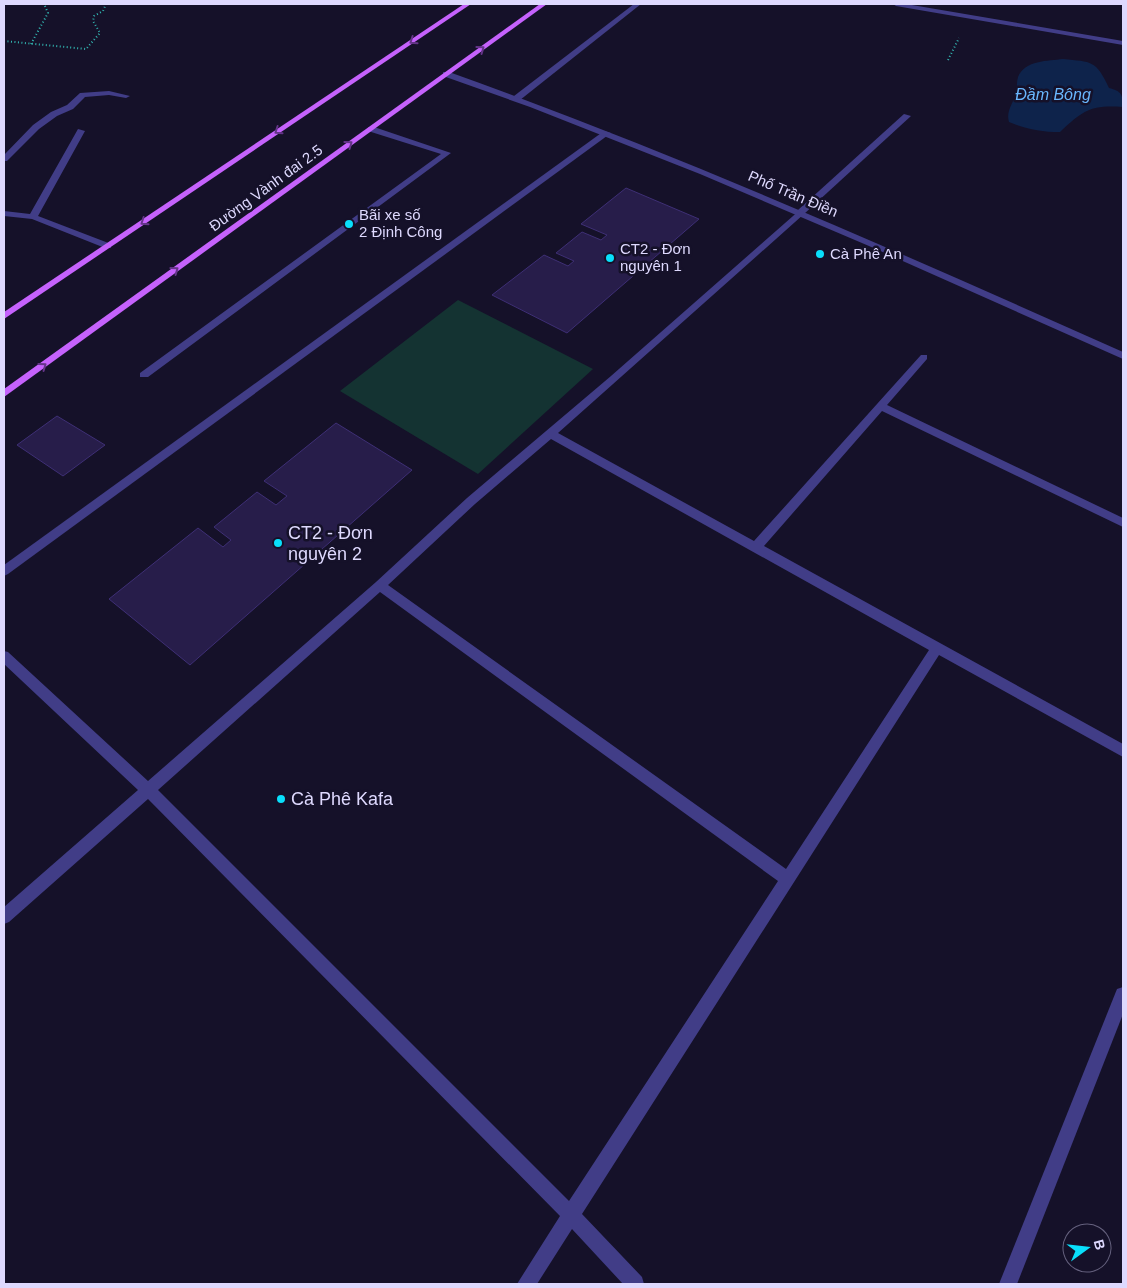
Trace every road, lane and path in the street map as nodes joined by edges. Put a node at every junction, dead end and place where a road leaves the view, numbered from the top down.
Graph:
1 (44, 4) edge
2 (106, 4) edge
3 (468, 4) edge
4 (544, 4) edge
5 (638, 4) edge
6 (896, 4) edge
7 (4, 41) edge
8 (31, 44) junction
9 (1123, 44) edge
10 (446, 74) junction
11 (126, 96) dead end
12 (517, 98) junction
13 (907, 116) dead end
14 (371, 129) junction
15 (80, 131) dead end
16 (607, 133) junction
17 (4, 159) edge
18 (801, 212) junction
19 (4, 214) edge
20 (32, 217) junction
21 (108, 246) junction
22 (4, 316) edge
23 (1123, 356) edge
24 (924, 357) dead end
25 (144, 375) dead end
26 (4, 394) edge
27 (880, 406) junction
28 (552, 434) junction
29 (1123, 523) edge
30 (755, 548) junction
31 (4, 571) edge
32 (380, 585) junction
33 (937, 648) junction
34 (4, 656) edge
35 (1123, 751) edge
36 (148, 790) junction
37 (788, 879) junction
38 (4, 917) edge
39 (1123, 995) edge
40 (571, 1216) junction
41 (526, 1284) edge
42 (635, 1284) edge
43 (1008, 1284) edge

1 - 8 path
2 - 8 path
3 -> 21 main road
10 -> 4 main road, Đường Vành đai 2.5
5 - 12 street
6 - 9 street
7 - 8 path
10 - 12 street, Phố Trần Điền
10 - 14 main road, Đường Vành đai 2.5
11 - 17 street
12 - 16 street, Phố Trần Điền
13 - 18 street
14 - 25 street
26 -> 14 main road, Đường Vành đai 2.5
15 - 20 street
16 - 18 street, Phố Trần Điền
16 - 31 street
18 - 23 street, Phố Trần Điền
18 - 28 street
19 - 20 street
20 - 21 street
21 - 22 main road
24 - 27 street
27 - 29 street
27 - 30 street
28 - 30 street
28 - 32 street
30 - 33 street
32 - 36 street
32 - 37 street
33 - 35 street
33 - 37 street
34 - 36 street
36 - 38 street
36 - 40 street
37 - 40 street
39 - 43 street
40 - 41 street
40 - 42 street

